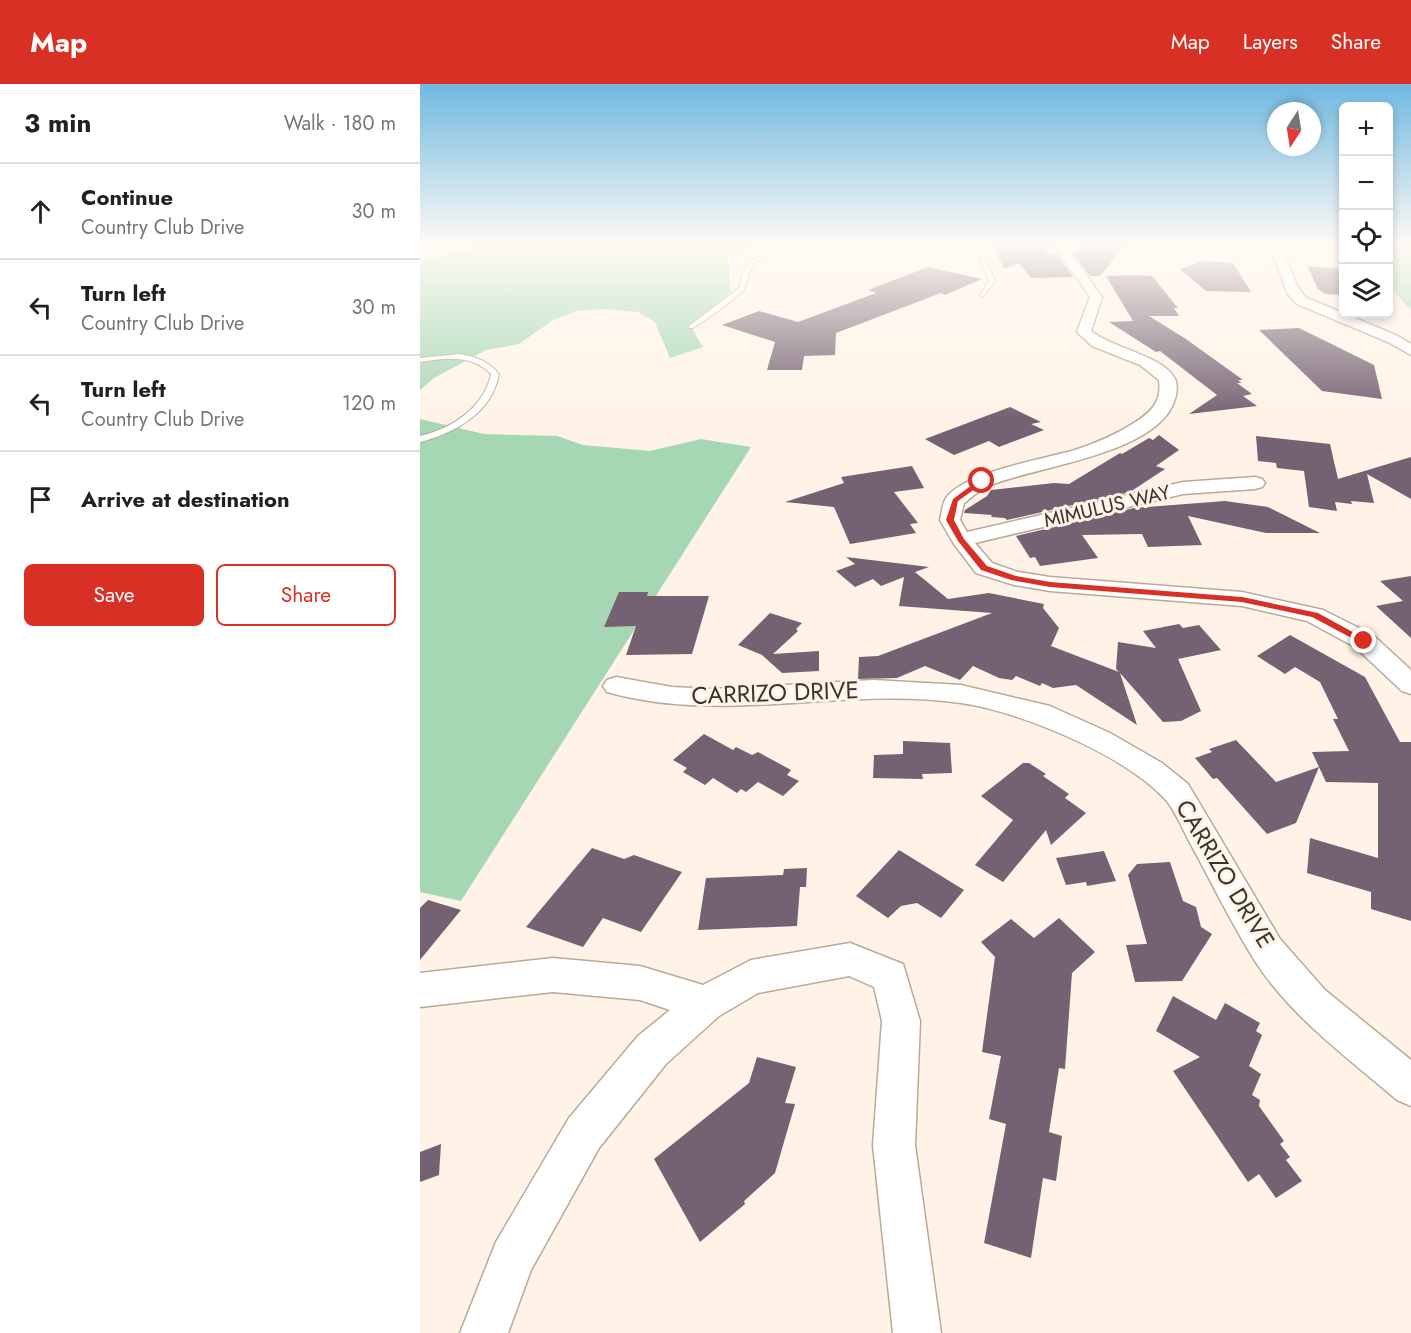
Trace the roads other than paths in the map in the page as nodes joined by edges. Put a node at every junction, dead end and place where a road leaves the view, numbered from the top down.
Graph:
1 (726, 302) edge
2 (1096, 302) edge
3 (1305, 302) edge
4 (691, 327) dead end
5 (1411, 351) edge
6 (420, 360) edge
7 (420, 439) edge
8 (1255, 483) dead end
9 (961, 540) junction
10 (1411, 685) edge
11 (616, 686) dead end
12 (420, 990) edge
13 (706, 1002) junction
14 (1411, 1086) edge
15 (484, 1333) edge
16 (917, 1333) edge

1 - 4 lane
2 - 9 street
3 - 5 street
6 - 7 lane
8 - 9 street, MIMULUS WAY
9 - 10 street
11 - 14 street, CARRIZO DRIVE
12 - 13 street
13 - 15 street
13 - 16 street

